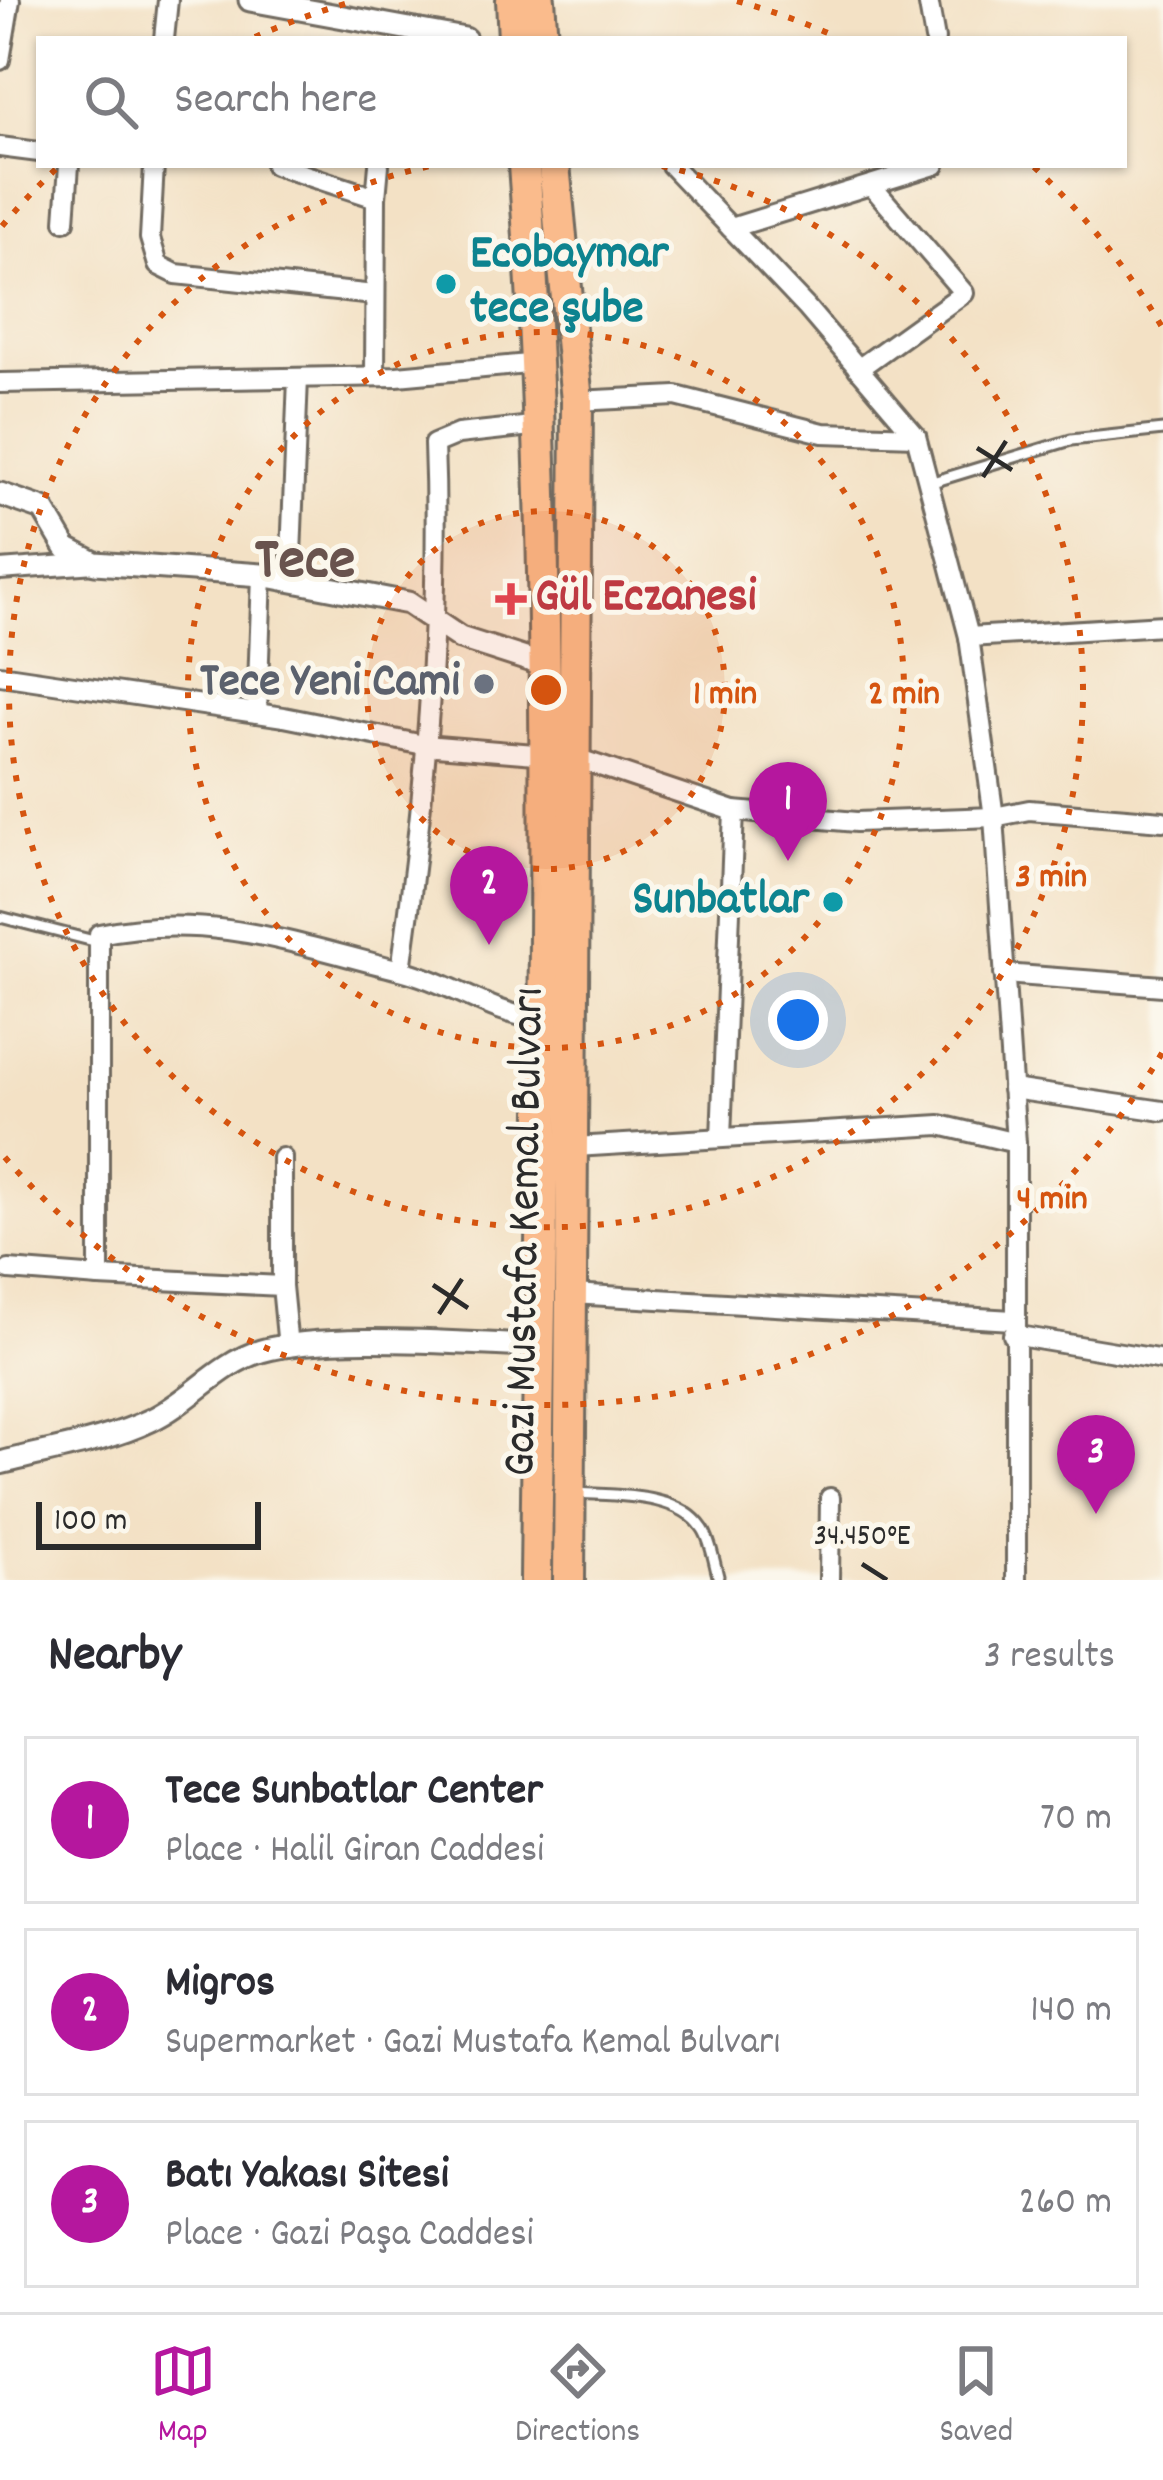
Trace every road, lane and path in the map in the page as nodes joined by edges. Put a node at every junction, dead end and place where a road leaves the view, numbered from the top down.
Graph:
1 (10, 0) edge
2 (168, 0) edge
3 (250, 0) edge
4 (512, 0) edge
5 (539, 0) edge
6 (928, 0) edge
7 (386, 33) edge
8 (164, 36) edge
9 (426, 36) edge
10 (514, 36) edge
11 (542, 36) edge
12 (934, 36) edge
13 (0, 60) edge
14 (0, 148) edge
15 (36, 152) edge
16 (69, 168) edge
17 (154, 168) edge
18 (283, 168) edge
19 (379, 168) edge
20 (524, 168) edge
21 (554, 168) edge
22 (674, 168) edge
23 (925, 168) edge
24 (871, 185) junction
25 (376, 198) junction
26 (65, 220) dead end
27 (730, 228) junction
28 (374, 295) junction
29 (539, 363) junction
30 (859, 369) junction
31 (375, 376) junction
32 (298, 378) junction
33 (0, 383) edge
34 (577, 401) junction
35 (541, 424) junction
36 (1163, 430) edge
37 (916, 436) junction
38 (926, 484) junction
39 (0, 494) edge
40 (95, 563) junction
41 (0, 570) edge
42 (262, 575) junction
43 (290, 580) junction
44 (433, 620) junction
45 (1163, 625) edge
46 (969, 638) junction
47 (547, 666) junction
48 (0, 675) edge
49 (256, 712) junction
50 (424, 745) junction
51 (559, 758) junction
52 (734, 811) junction
53 (994, 817) junction
54 (1163, 821) edge
55 (0, 917) edge
56 (98, 942) junction
57 (401, 970) junction
58 (1004, 974) junction
59 (1163, 986) edge
60 (542, 1020) junction
61 (1012, 1089) junction
62 (1163, 1112) edge
63 (721, 1138) junction
64 (1016, 1143) junction
65 (574, 1147) junction
66 (282, 1158) dead end
67 (9, 1270) dead end
68 (99, 1277) junction
69 (282, 1286) junction
70 (572, 1294) junction
71 (1013, 1328) junction
72 (538, 1346) junction
73 (288, 1347) junction
74 (1163, 1360) edge
75 (0, 1463) edge
76 (570, 1492) junction
77 (830, 1498) dead end
78 (718, 1576) dead end
79 (536, 1580) edge
80 (569, 1580) edge
81 (829, 1580) edge
82 (1016, 1580) edge

1 - 13 street
2 - 8 street
3 - 7 street
4 - 10 highway
5 - 11 highway
6 - 12 street
7 - 9 street
14 - 15 street
16 - 26 street
17 - 28 street
18 - 25 street
19 - 25 street
20 - 29 highway, Gazi Mustafa Kemal Bulvarı
21 - 34 highway, Gazi Mustafa Kemal Bulvarı
22 - 27 street
23 - 24 street
24 - 27 street
24 - 30 street
25 - 28 street
27 - 30 street
28 - 31 street
29 - 31 street
29 - 35 highway, Gazi Mustafa Kemal Bulvarı
30 - 37 street
31 - 32 street
32 - 33 street
32 - 43 street
34 - 37 street
34 - 51 highway, Gazi Mustafa Kemal Bulvarı
35 - 44 street
35 - 47 highway, Gazi Mustafa Kemal Bulvarı
36 - 38 lane
37 - 38 street
38 - 46 street
39 - 40 street
40 - 41 street
40 - 42 street
42 - 43 street
42 - 49 street
43 - 44 street
44 - 47 street
44 - 50 street
45 - 46 street
46 - 53 street
47 - 51 highway, Gazi Mustafa Kemal Bulvarı
48 - 49 street
49 - 50 street
50 - 51 street
50 - 57 street
51 - 52 street
51 - 60 highway, Gazi Mustafa Kemal Bulvarı
51 - 65 highway, Gazi Mustafa Kemal Bulvarı
52 - 53 street
52 - 63 street
53 - 54 street
53 - 58 street
55 - 56 lane
56 - 57 street
56 - 68 street
57 - 60 street
58 - 59 street
58 - 61 street
60 - 72 highway, Gazi Mustafa Kemal Bulvarı
61 - 62 street
61 - 64 street
63 - 64 street
63 - 65 street
64 - 71 street
65 - 70 highway, Gazi Mustafa Kemal Bulvarı
66 - 69 street
67 - 68 street
68 - 69 street
69 - 73 street
70 - 71 street
70 - 76 highway, Gazi Mustafa Kemal Bulvarı
71 - 74 street
71 - 82 street
72 - 73 street
72 - 79 highway, Gazi Mustafa Kemal Bulvarı
73 - 75 street
76 - 78 lane
76 - 80 highway, Gazi Mustafa Kemal Bulvarı
77 - 81 street

